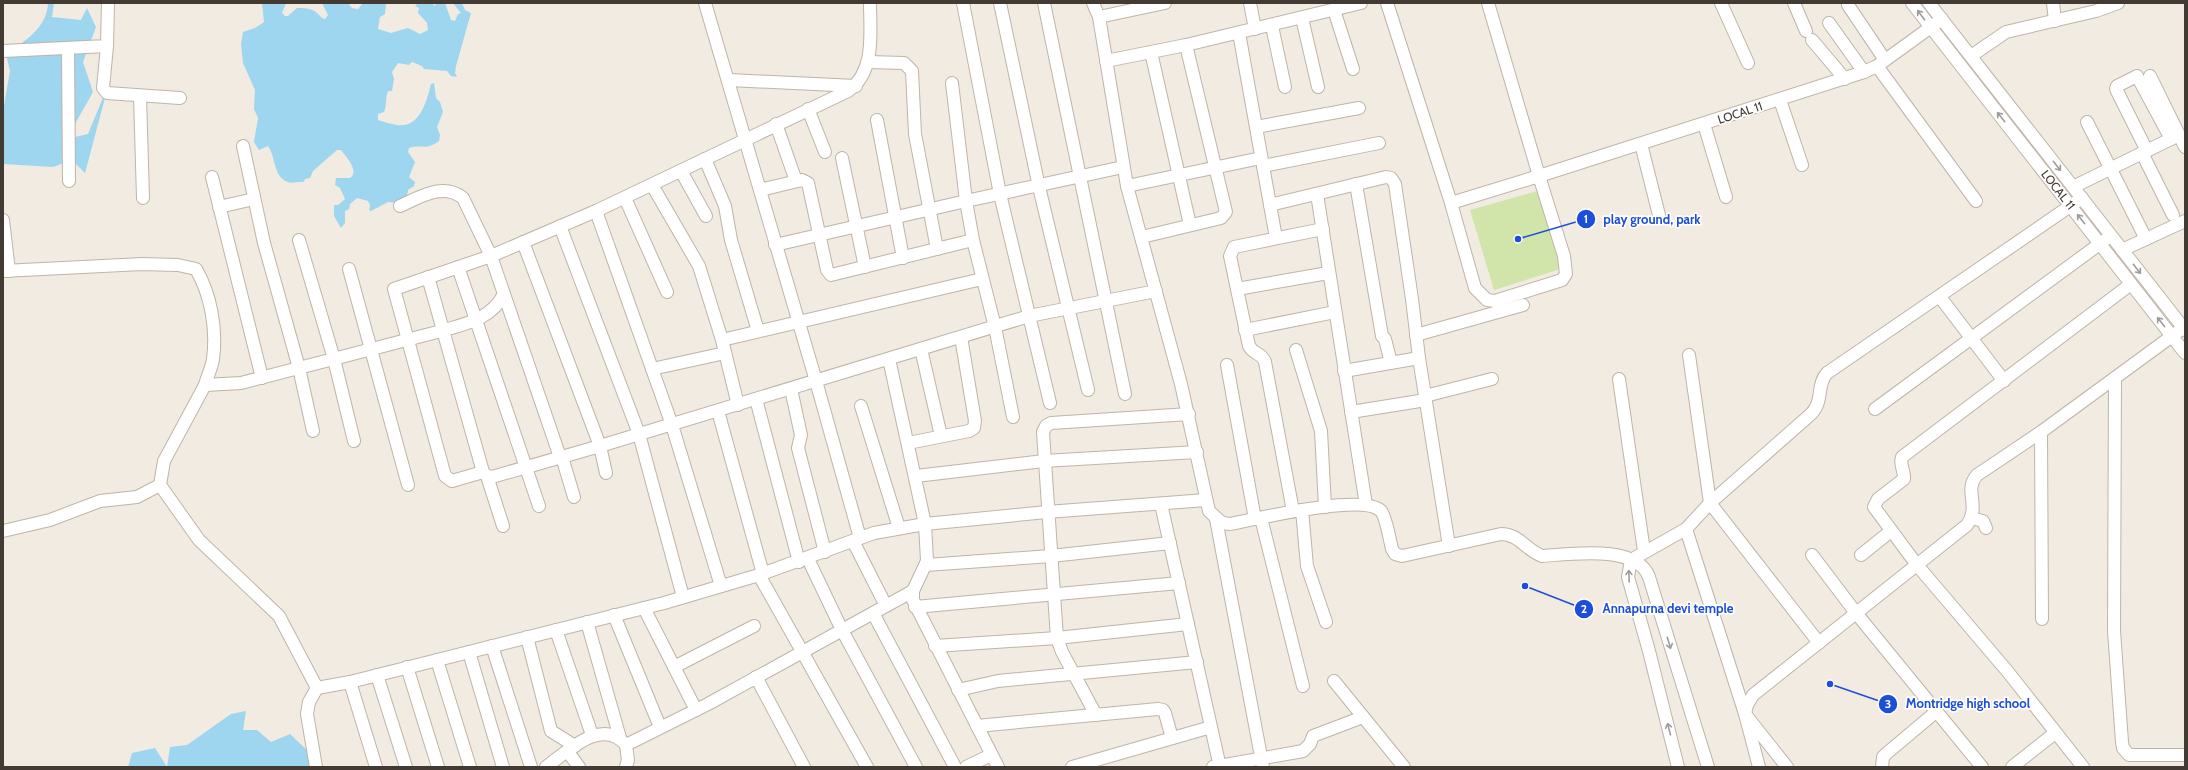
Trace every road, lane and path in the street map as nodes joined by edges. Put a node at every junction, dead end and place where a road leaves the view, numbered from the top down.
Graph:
1 (108, 3) edge
2 (705, 3) edge
3 (870, 3) edge
4 (963, 3) edge
5 (1000, 3) edge
6 (1044, 3) edge
7 (1093, 3) edge
8 (1165, 3) edge
9 (1250, 3) edge
10 (1360, 3) edge
11 (1387, 3) edge
12 (1488, 3) edge
13 (1721, 3) edge
14 (1794, 3) edge
15 (1912, 3) edge
16 (1929, 3) edge
17 (2053, 3) edge
18 (2118, 3) edge
19 (1136, 6) edge
20 (1848, 6) dead end
21 (1334, 10) junction
22 (1099, 17) junction
23 (1302, 18) junction
24 (1942, 19) junction
25 (2055, 21) junction
26 (1829, 23) dead end
27 (1272, 26) junction
28 (1931, 28) junction
29 (1256, 29) junction
30 (1239, 33) junction
31 (1186, 45) junction
32 (107, 46) junction
33 (68, 48) junction
34 (3, 51) edge
35 (1151, 52) junction
36 (1971, 56) junction
37 (1106, 60) junction
38 (868, 62) junction
39 (1748, 63) dead end
40 (1881, 63) junction
41 (1353, 68) dead end
42 (1864, 72) junction
43 (2150, 76) dead end
44 (1845, 79) junction
45 (729, 80) junction
46 (952, 83) dead end
47 (856, 86) junction
48 (1285, 87) dead end
49 (1318, 87) dead end
50 (140, 96) junction
51 (180, 98) dead end
52 (1780, 100) junction
53 (1359, 108) dead end
54 (808, 109) junction
55 (877, 120) dead end
56 (2087, 122) dead end
57 (776, 124) junction
58 (1704, 124) junction
59 (1256, 127) junction
60 (2175, 137) junction
61 (746, 138) junction
62 (1379, 143) dead end
63 (1641, 144) junction
64 (2039, 144) junction
65 (243, 146) dead end
66 (2185, 147) edge
67 (825, 152) dead end
68 (2028, 152) junction
69 (2144, 152) junction
70 (842, 158) dead end
71 (705, 159) junction
72 (1262, 162) junction
73 (1802, 165) dead end
74 (1123, 167) junction
75 (2114, 167) junction
76 (1215, 168) junction
77 (681, 171) junction
78 (1179, 176) junction
79 (1539, 176) junction
80 (212, 177) dead end
81 (1080, 177) junction
82 (69, 181) dead end
83 (796, 182) junction
84 (1356, 184) junction
85 (652, 185) junction
86 (1039, 186) junction
87 (1127, 186) junction
88 (2073, 186) junction
89 (760, 190) junction
90 (1000, 194) junction
91 (1317, 194) junction
92 (1726, 197) dead end
93 (144, 198) dead end
94 (625, 198) junction
95 (2082, 198) junction
96 (254, 199) junction
97 (966, 201) junction
98 (1976, 202) dead end
99 (1451, 203) junction
100 (400, 206) dead end
101 (1270, 206) junction
102 (2071, 206) junction
103 (218, 207) junction
104 (928, 210) junction
105 (596, 211) junction
106 (1659, 215) dead end
107 (706, 216) dead end
108 (2173, 216) dead end
109 (895, 218) junction
110 (3, 220) edge
111 (2185, 221) edge
112 (1190, 225) junction
113 (560, 226) junction
114 (856, 226) junction
115 (1323, 229) junction
116 (2147, 234) junction
117 (818, 235) junction
118 (2111, 235) junction
119 (1142, 237) junction
120 (1276, 238) junction
121 (299, 240) dead end
122 (973, 240) junction
123 (523, 242) junction
124 (2100, 244) junction
125 (775, 245) junction
126 (937, 249) junction
127 (2122, 250) junction
128 (491, 256) junction
129 (903, 258) junction
130 (458, 267) junction
131 (865, 267) junction
132 (349, 269) dead end
133 (6, 271) edge
134 (1328, 273) junction
135 (428, 277) junction
136 (982, 279) junction
137 (2131, 284) junction
138 (1237, 290) junction
139 (1156, 291) junction
140 (667, 292) dead end
141 (504, 294) junction
142 (1940, 296) junction
143 (1105, 302) junction
144 (1523, 305) dead end
145 (1070, 307) junction
146 (1335, 312) junction
147 (1029, 316) junction
148 (476, 320) junction
149 (798, 322) junction
150 (995, 327) junction
151 (2184, 329) edge
152 (444, 330) junction
153 (1245, 330) junction
154 (758, 332) junction
155 (1416, 335) junction
156 (2172, 336) junction
157 (960, 337) junction
158 (1972, 338) junction
159 (409, 340) junction
160 (722, 340) junction
161 (372, 349) junction
162 (920, 349) junction
163 (1296, 350) dead end
164 (725, 353) junction
165 (2185, 353) edge
166 (1689, 355) dead end
167 (1419, 358) junction
168 (334, 359) junction
169 (889, 359) junction
170 (1391, 363) junction
171 (1227, 365) dead end
172 (299, 368) junction
173 (652, 369) junction
174 (1344, 371) junction
175 (262, 378) junction
176 (2115, 378) junction
177 (1492, 379) dead end
178 (1619, 379) dead end
179 (816, 381) junction
180 (2004, 381) junction
181 (205, 385) junction
182 (791, 389) junction
183 (1088, 390) dead end
184 (1125, 394) dead end
185 (1425, 398) junction
186 (756, 399) junction
187 (1050, 403) dead end
188 (738, 405) junction
189 (861, 406) dead end
190 (1875, 409) dead end
191 (718, 411) junction
192 (1351, 412) junction
193 (1189, 414) junction
194 (1013, 417) dead end
195 (672, 425) junction
196 (313, 431) dead end
197 (2041, 432) junction
198 (640, 434) junction
199 (941, 436) junction
200 (354, 441) dead end
201 (908, 443) junction
202 (600, 446) junction
203 (1197, 452) junction
204 (561, 457) junction
205 (1044, 461) junction
206 (526, 467) junction
207 (606, 473) dead end
208 (485, 474) junction
209 (916, 476) junction
210 (160, 485) junction
211 (408, 485) dead end
212 (574, 497) dead end
213 (1206, 500) junction
214 (1710, 503) junction
215 (1161, 504) junction
216 (1366, 505) junction
217 (539, 506) dead end
218 (1325, 507) junction
219 (1298, 510) junction
220 (1047, 512) junction
221 (1971, 518) junction
222 (1216, 519) junction
223 (1258, 519) junction
224 (925, 524) junction
225 (503, 526) dead end
226 (899, 528) junction
227 (1986, 528) dead end
228 (1686, 529) junction
229 (3, 531) edge
230 (1892, 532) junction
231 (857, 539) junction
232 (1170, 543) junction
233 (1449, 546) junction
234 (1644, 551) junction
235 (825, 552) junction
236 (1812, 555) dead end
237 (1051, 556) junction
238 (1861, 556) dead end
239 (803, 560) junction
240 (1631, 560) junction
241 (1917, 564) junction
242 (926, 565) junction
243 (761, 575) junction
244 (1179, 583) junction
245 (721, 586) junction
246 (913, 590) junction
247 (1053, 594) junction
248 (683, 597) junction
249 (886, 606) junction
250 (915, 607) junction
251 (644, 608) junction
252 (873, 613) junction
253 (1856, 613) junction
254 (614, 615) junction
255 (2042, 619) dead end
256 (587, 622) junction
257 (1326, 622) dead end
258 (1188, 624) junction
259 (754, 626) dead end
260 (556, 630) junction
261 (842, 630) junction
262 (527, 637) junction
263 (1057, 638) junction
264 (1819, 643) junction
265 (492, 646) junction
266 (935, 646) junction
267 (469, 652) junction
268 (802, 652) junction
269 (437, 660) junction
270 (1197, 662) junction
271 (407, 667) junction
272 (674, 667) junction
273 (1074, 674) junction
274 (377, 675) junction
275 (756, 677) junction
276 (1334, 681) dead end
277 (350, 682) junction
278 (1303, 686) dead end
279 (317, 688) junction
280 (958, 690) junction
281 (696, 710) junction
282 (1937, 712) junction
283 (1745, 714) junction
284 (1096, 715) junction
285 (1362, 717) junction
286 (977, 726) junction
287 (660, 727) junction
288 (1211, 727) junction
289 (2055, 733) junction
290 (592, 735) junction
291 (1172, 738) junction
292 (623, 741) junction
293 (571, 749) junction
294 (991, 755) junction
295 (2185, 755) edge
296 (1262, 763) edge
297 (1218, 766) edge
298 (316, 767) edge
299 (376, 767) edge
300 (406, 767) edge
301 (438, 767) edge
302 (470, 767) edge
303 (503, 767) edge
304 (531, 767) edge
305 (546, 767) edge
306 (579, 767) edge
307 (626, 767) edge
308 (804, 767) edge
309 (868, 767) edge
310 (916, 767) edge
311 (955, 767) edge
312 (966, 767) edge
313 (998, 767) edge
314 (1072, 767) edge
315 (1404, 767) edge
316 (1678, 767) edge
317 (1708, 767) edge
318 (1759, 767) edge
319 (1787, 767) edge
320 (1882, 767) edge
321 (1982, 767) edge
322 (2012, 767) edge
323 (2083, 767) edge

1 - 32 street
2 - 45 street
3 - 38 street
4 - 90 street
5 - 86 street
6 - 81 street
7 - 22 street
8 - 19 street
9 - 29 street
10 - 21 street
11 - 99 street
12 - 79 street
13 - 39 street
14 - 44 street
28 -> 15 street, LOCAL 11
16 - 24 street, LOCAL 11
17 - 25 street
18 - 25 street
19 - 22 street
20 - 40 street
21 - 23 street
21 - 41 street
22 - 37 street
23 - 27 street
23 - 49 street
24 - 28 street, LOCAL 11
24 - 36 street, LOCAL 11
25 - 36 street
26 - 42 street
27 - 29 street
27 - 48 street
28 - 40 street, LOCAL 11
68 -> 28 street, LOCAL 11
29 - 30 street
30 - 31 street
30 - 59 street
31 - 35 street
31 - 76 street
32 - 33 street
32 - 50 street
33 - 34 street
33 - 82 street
35 - 37 street
35 - 78 street
36 - 64 street, LOCAL 11
37 - 74 street
38 - 47 street
38 - 104 street
40 - 42 street, LOCAL 11
40 - 98 street
42 - 44 street, LOCAL 11
43 - 60 street
44 - 52 street, LOCAL 11
45 - 47 street
45 - 61 street
46 - 97 street
47 - 54 street
50 - 51 street
50 - 93 street
52 - 58 street, LOCAL 11
52 - 73 street
53 - 59 street
54 - 57 street
54 - 67 street
55 - 109 street
56 - 75 street
57 - 61 street
57 - 83 street
58 - 63 street, LOCAL 11
58 - 92 street
59 - 72 street
60 - 66 street
60 - 69 street
60 - 69 street
61 - 71 street
61 - 89 street
62 - 72 street
63 - 79 street, LOCAL 11
63 - 106 street
64 - 68 street
64 -> 88 street, LOCAL 11
65 - 96 street
68 - 102 street, LOCAL 11
69 - 75 street
69 - 108 street
70 - 114 street
71 - 77 street
71 - 154 street
72 - 76 street
72 - 101 street
74 - 81 street
74 - 87 street
75 - 88 street
75 - 116 street
76 - 78 street
76 - 112 street
77 - 85 street
77 - 107 street
78 - 87 street
78 - 112 street
79 - 99 street, LOCAL 11
79 - 99 street
80 - 103 street
81 - 86 street
81 - 143 street
83 - 89 street
83 - 117 street
84 - 91 street
84 - 155 street
84 - 170 street
85 - 94 street
85 - 160 street
86 - 90 street
86 - 145 street
87 - 119 street
88 - 95 street, LOCAL 11
89 - 125 street
90 - 97 street
90 - 147 street
91 - 101 street
91 - 115 street
94 - 105 street
94 - 140 street
95 - 102 street
95 - 118 street, LOCAL 11
96 - 103 street
96 - 172 street
97 - 104 street
97 - 122 street
100 - 128 street
101 - 120 street
124 -> 102 street, LOCAL 11
102 - 142 street
103 - 175 street
104 - 109 street
104 - 126 street
105 - 113 street
105 - 173 street
109 - 114 street
109 - 129 street
110 - 133 street
111 - 116 street
112 - 119 street
113 - 123 street
113 - 198 street
114 - 117 street
114 - 131 street
115 - 120 street
115 - 134 street
116 - 127 street
117 - 125 street
117 - 131 street
118 - 124 street
118 - 127 street, LOCAL 11
119 - 139 street
120 - 138 street
121 - 168 street
122 - 126 street
122 - 136 street
123 - 128 street
123 - 202 street
124 - 137 street, LOCAL 11
124 - 158 street
125 - 149 street
126 - 129 street
127 -> 151 street, LOCAL 11
128 - 130 street
128 - 141 street
129 - 131 street
130 - 135 street
130 - 148 street
132 - 161 street
133 - 181 street
134 - 138 street
134 - 146 street
135 - 152 street
135 - 159 street
136 - 149 street
136 - 150 street
156 -> 137 street, LOCAL 11
137 - 180 street
138 - 153 street
139 - 143 street
139 - 193 street
141 - 148 street
141 - 204 street
142 - 158 street
142 - 214 street
143 - 145 street
143 - 184 street
144 - 155 street
145 - 147 street
145 - 183 street
146 - 153 street
146 - 174 street
147 - 150 street
147 - 187 street
148 - 152 street
148 - 206 street
149 - 154 street
149 - 179 street
150 - 157 street
150 - 194 street
151 - 156 street
152 - 159 street
152 - 208 street
153 - 219 street
154 - 160 street
155 - 167 street
156 - 165 street, LOCAL 11
156 - 176 street
157 - 162 street
157 - 199 street
158 - 180 street
158 - 190 street
159 - 161 street
159 - 208 street
160 - 164 street
161 - 168 street
161 - 211 street
162 - 169 street
162 - 199 street
163 - 218 street
164 - 173 street
164 - 188 street
166 - 214 street
167 - 170 street
167 - 185 street
168 - 172 street
168 - 200 street
169 - 179 street
169 - 201 street
170 - 174 street
171 - 223 street
172 - 175 street
172 - 196 street
173 - 195 street
174 - 192 street
175 - 181 street
176 - 197 street
176 - 295 street
177 - 185 street
178 - 234 street
179 - 182 street
179 - 231 street
180 - 230 street
181 - 210 street
182 - 186 street
182 - 235 street
185 - 192 street
185 - 233 street
186 - 188 street
186 - 239 street
188 - 191 street
189 - 226 street
191 - 195 street
191 - 243 street
192 - 216 street
193 - 203 street
193 - 205 street
195 - 198 street
195 - 245 street
197 - 221 street
197 - 255 street
198 - 202 street
198 - 248 street
199 - 201 street
201 - 209 street
202 - 204 street
202 - 207 street
203 - 205 street
203 - 213 street
204 - 206 street
204 - 212 street
205 - 209 street
205 - 220 street
206 - 208 street
206 - 217 street
208 - 225 street
209 - 224 street
210 - 229 street
210 - 279 street
213 - 215 street
213 - 222 street
214 - 228 street
214 - 264 street
215 - 220 street
215 - 232 street
216 - 218 street
216 - 233 street
218 - 219 street
219 - 223 street
219 - 257 street
220 - 224 street
220 - 237 street
221 - 227 street
221 - 241 street
222 - 223 street
222 - 296 street
223 - 278 street
224 - 226 street
224 - 242 street
226 - 231 street
228 - 234 street
228 - 283 street
230 - 238 street
230 - 241 street
231 - 235 street
231 - 249 street
232 - 237 street
232 - 244 street
233 - 240 street
234 - 240 street
235 - 239 street
236 - 253 street
237 - 242 street
237 - 247 street
239 - 243 street
239 - 261 street
316 -> 240 street
240 -> 317 street
241 - 253 street
241 - 289 street
242 - 246 street
243 - 245 street
243 - 268 street
244 - 247 street
244 - 258 street
245 - 248 street
246 - 249 street
246 - 250 street
247 - 250 street
247 - 263 street
248 - 251 street
249 - 252 street
250 - 266 street
251 - 254 street
251 - 272 street
252 - 261 street
252 - 311 street
253 - 264 street
253 - 282 street
254 - 256 street
254 - 287 street
256 - 260 street
256 - 292 street
258 - 263 street
258 - 270 street
259 - 272 street
260 - 262 street
260 - 290 street
261 - 268 street
261 - 310 street
262 - 265 street
262 - 293 street
263 - 266 street
263 - 273 street
264 - 283 street
265 - 267 street
265 - 304 street
266 - 280 street
267 - 269 street
267 - 303 street
268 - 275 street
268 - 309 street
269 - 271 street
269 - 302 street
270 - 273 street
270 - 288 street
271 - 274 street
271 - 301 street
272 - 281 street
273 - 280 street
273 - 284 street
274 - 277 street
274 - 300 street
275 - 281 street
275 - 308 street
276 - 285 street
277 - 279 street
277 - 299 street
279 - 298 street
280 - 286 street
281 - 287 street
282 - 320 street
282 - 321 street
283 - 318 street
283 - 319 street
284 - 286 street
284 - 291 street
285 - 296 street
285 - 315 street
286 - 294 street
287 - 292 street
288 - 291 street
288 - 297 street
289 - 322 street
289 - 323 street
290 - 292 street
290 - 293 street
291 - 314 street
292 - 307 street
293 - 305 street
293 - 306 street
294 - 312 street
294 - 313 street
296 - 297 street

